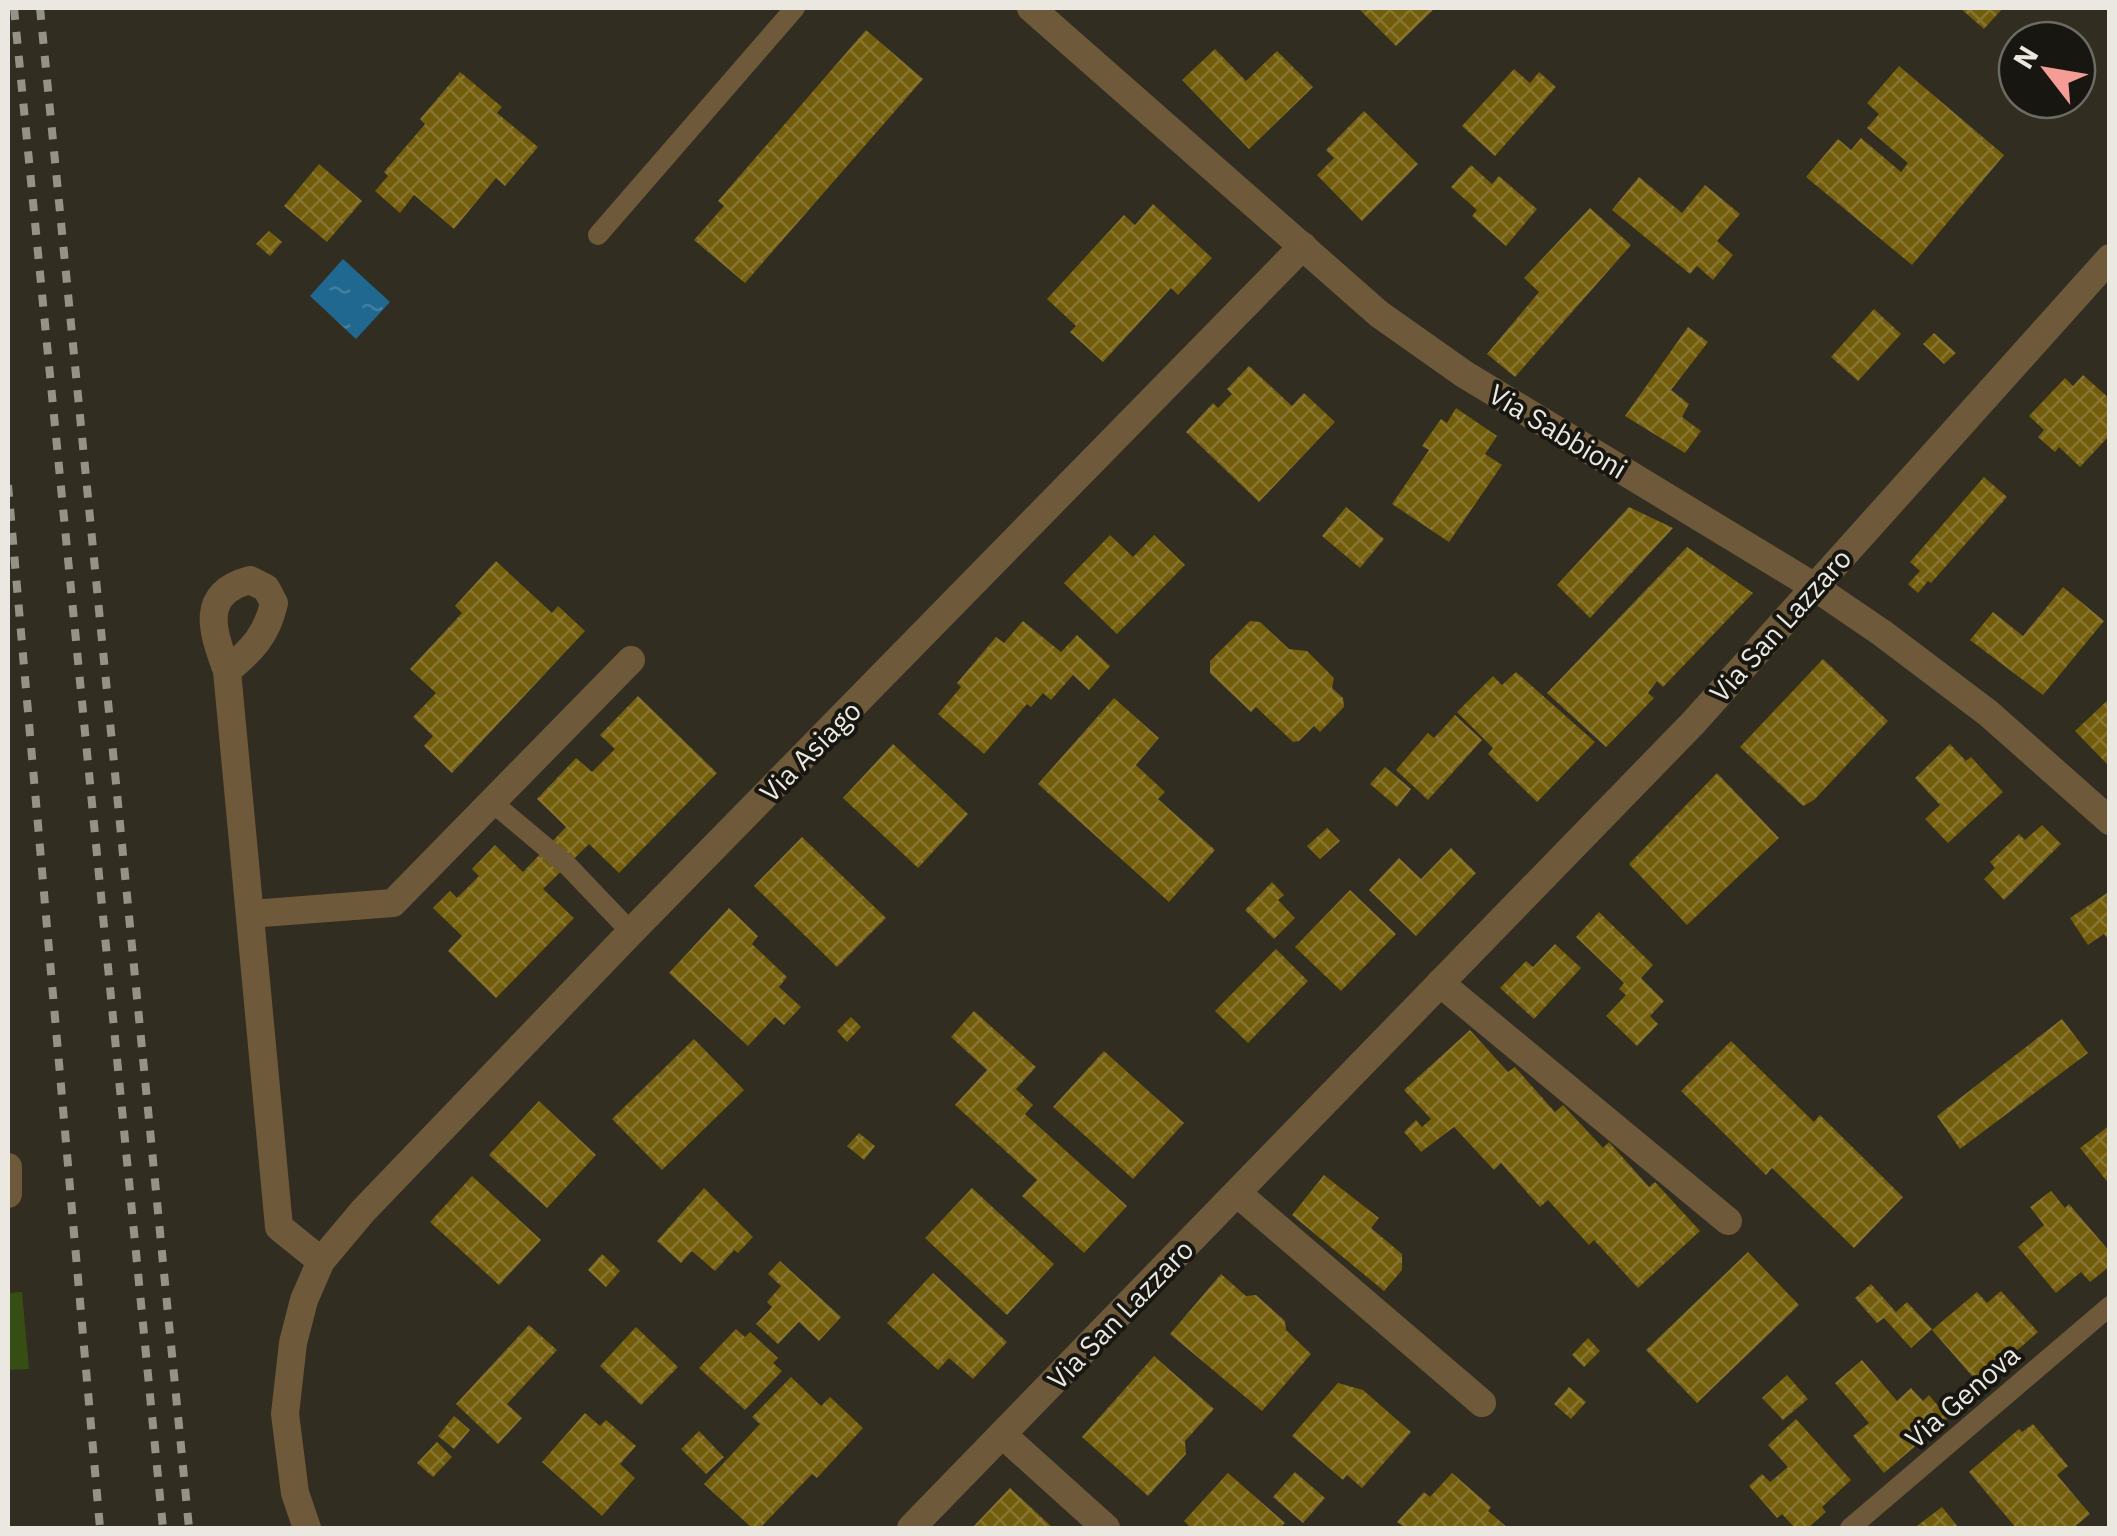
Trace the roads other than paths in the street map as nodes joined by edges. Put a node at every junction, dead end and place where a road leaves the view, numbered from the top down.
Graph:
1 (795, 8) edge
2 (1031, 8) edge
3 (598, 235) dead end
4 (1303, 246) junction
5 (2110, 258) edge
6 (1813, 586) junction
7 (631, 660) dead end
8 (227, 671) dead end
9 (492, 802) junction
10 (2110, 821) edge
11 (251, 914) junction
12 (632, 932) junction
13 (1440, 983) junction
14 (8, 1167) edge
15 (1236, 1193) junction
16 (8, 1194) edge
17 (1728, 1220) dead end
18 (322, 1261) junction
19 (2110, 1306) edge
20 (1482, 1403) dead end
21 (1003, 1435) junction
22 (307, 1528) edge
23 (911, 1528) edge
24 (1106, 1528) edge
25 (1850, 1528) edge

1 - 3 lane
2 - 4 street, Via Sabbioni
4 - 6 street, Via Sabbioni
4 - 12 street, Via Asiago
5 - 6 street, Via San Lazzaro
6 - 10 street, Via Sabbioni
6 - 13 street, Via San Lazzaro
7 - 9 street
8 - 11 street
9 - 11 street
9 - 12 lane
11 - 18 street
12 - 18 street, Via Asiago
13 - 15 street, Via San Lazzaro
13 - 17 street
14 - 16 street
15 - 20 street
15 - 21 street, Via San Lazzaro
18 - 22 street, Via Asiago
19 - 25 lane, Via Genova
21 - 23 street, Via San Lazzaro
21 - 24 street

